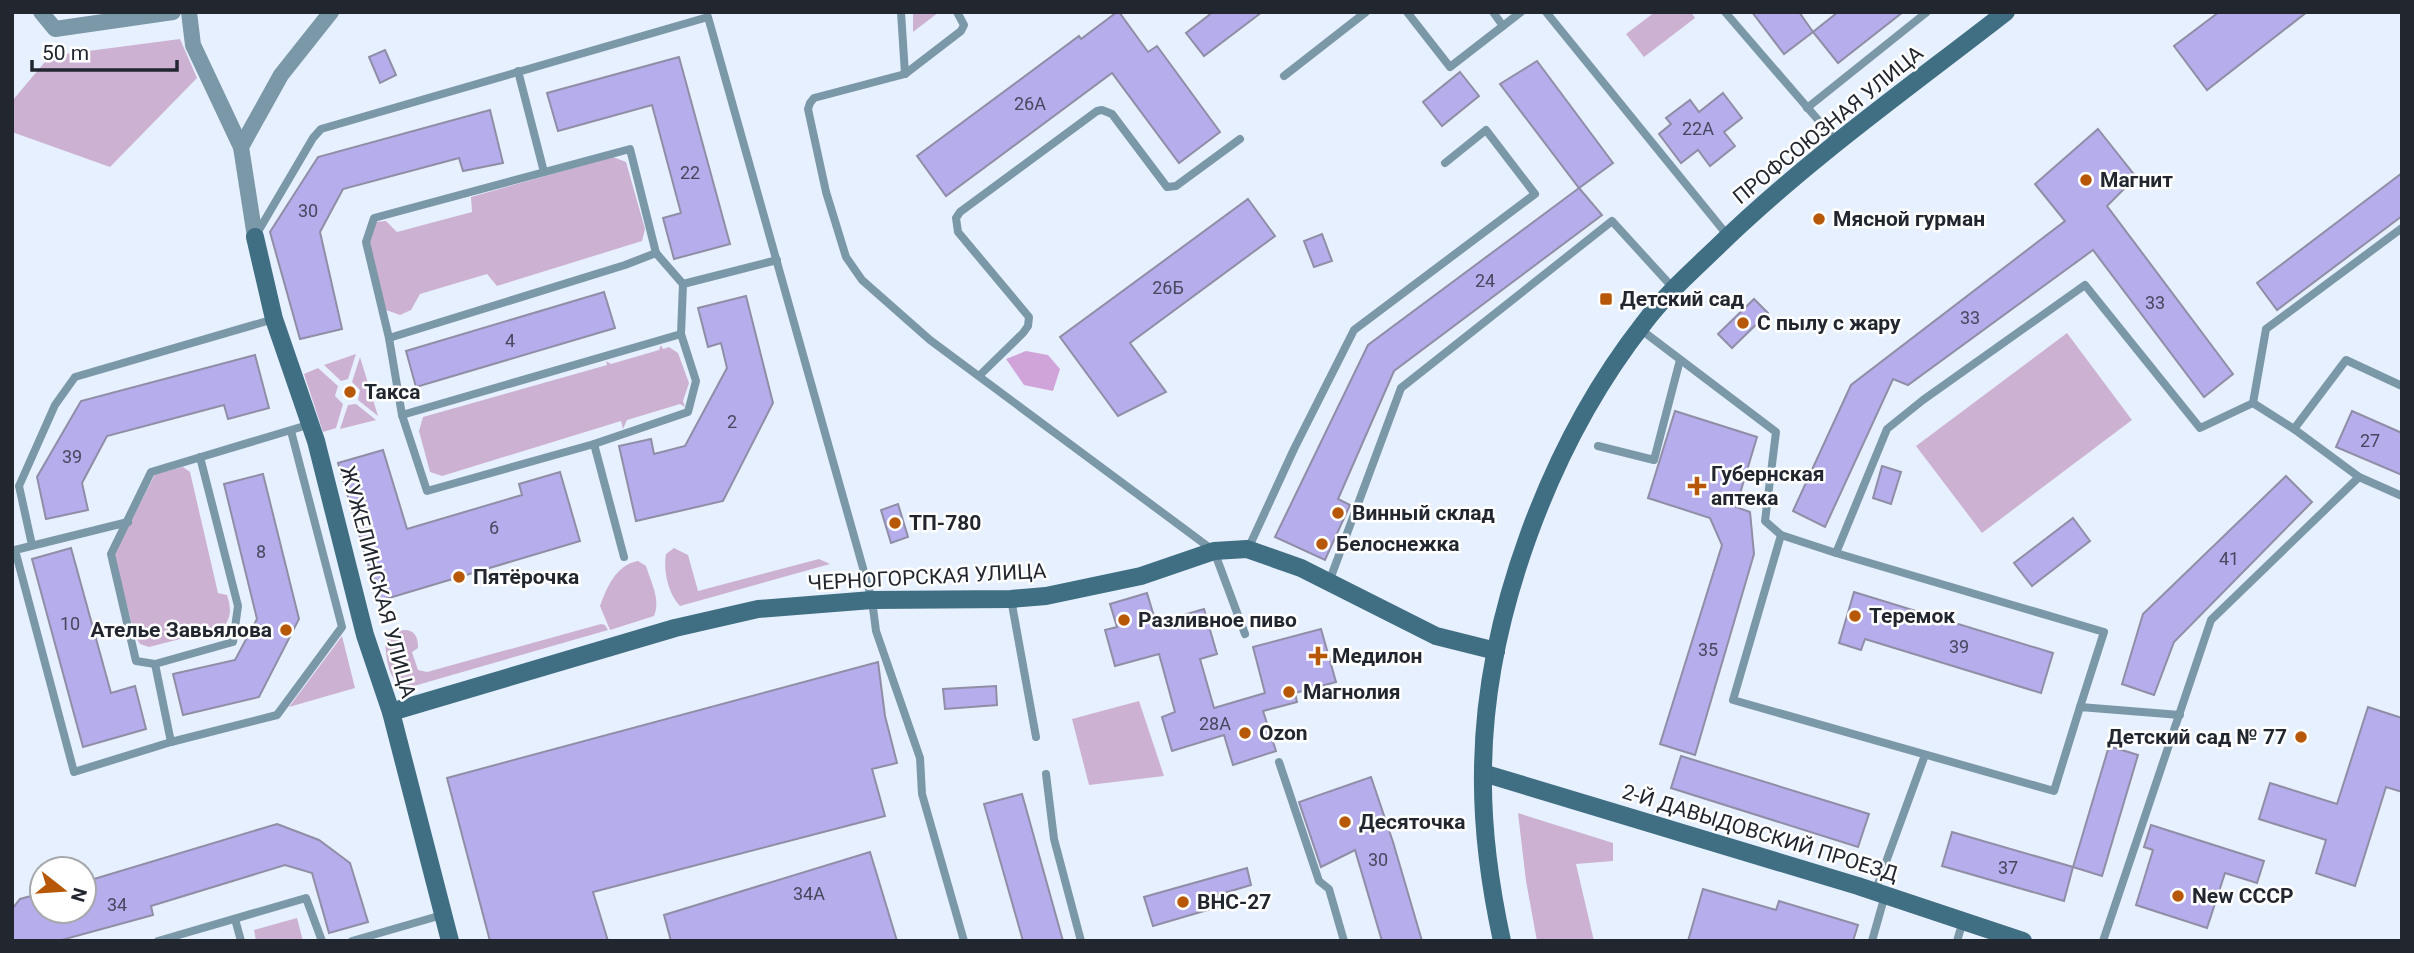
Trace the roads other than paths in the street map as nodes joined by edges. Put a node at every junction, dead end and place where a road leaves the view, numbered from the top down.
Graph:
1 (41, 12) edge
2 (173, 12) edge
3 (189, 12) edge
4 (331, 12) edge
5 (901, 12) edge
6 (957, 12) edge
7 (1366, 12) edge
8 (1407, 12) edge
9 (1493, 12) edge
10 (1521, 12) edge
11 (1546, 12) edge
12 (1725, 12) edge
13 (1927, 12) edge
14 (2006, 12) edge
15 (707, 15) edge
16 (1503, 26) junction
17 (518, 71) junction
18 (905, 74) junction
19 (1284, 76) dead end
20 (1807, 108) junction
21 (1240, 139) dead end
22 (1838, 143) junction
23 (241, 147) junction
24 (1445, 163) dead end
25 (544, 172) junction
26 (2402, 228) edge
27 (1728, 236) junction
28 (255, 237) junction
29 (656, 253) junction
30 (777, 260) junction
31 (683, 284) junction
32 (1675, 290) junction
33 (274, 319) junction
34 (1640, 329) junction
35 (681, 334) junction
36 (389, 338) junction
37 (1680, 360) junction
38 (979, 376) junction
39 (2402, 386) edge
40 (2253, 403) junction
41 (402, 415) junction
42 (311, 424) junction
43 (2294, 429) junction
44 (291, 431) junction
45 (594, 444) junction
46 (1598, 446) dead end
47 (200, 457) junction
48 (2359, 477) junction
49 (2402, 496) edge
50 (128, 522) junction
51 (1781, 535) junction
52 (32, 545) junction
53 (1247, 549) junction
54 (1214, 551) junction
55 (1836, 553) junction
56 (624, 557) dead end
57 (1329, 582) junction
58 (1011, 599) junction
59 (872, 600) junction
60 (1245, 634) dead end
61 (1496, 651) junction
62 (155, 664) junction
63 (2080, 707) junction
64 (390, 712) junction
65 (2180, 715) junction
66 (1036, 737) dead end
67 (171, 742) junction
68 (1925, 755) junction
69 (1279, 762) dead end
70 (1483, 773) junction
71 (1046, 774) dead end
72 (1880, 894) junction
73 (442, 915) junction
74 (235, 919) junction
75 (1963, 921) junction
76 (158, 941) edge
77 (241, 941) edge
78 (322, 941) edge
79 (352, 941) edge
80 (450, 941) edge
81 (964, 941) edge
82 (1081, 941) edge
83 (1344, 941) edge
84 (1502, 941) edge
85 (1872, 941) edge
86 (1957, 941) edge
87 (2023, 941) edge
88 (2104, 941) edge

1 - 2 street
3 - 23 street
4 - 23 street
5 - 18 lane
6 - 18 lane
7 - 19 lane
8 - 16 lane
9 - 16 lane
10 - 16 lane
11 - 27 lane
12 - 20 lane
13 - 20 lane
14 - 22 street, ПРОФСОЮЗНАЯ УЛИЦА
15 - 17 lane
15 - 30 lane
17 - 25 lane
17 - 28 lane
18 - 38 lane
20 - 22 lane
21 - 38 lane
22 - 27 street, ПРОФСОЮЗНАЯ УЛИЦА
23 - 28 street
24 - 53 lane
25 - 29 lane
25 - 36 lane
26 - 40 lane
27 - 32 street, ПРОФСОЮЗНАЯ УЛИЦА
28 - 33 street, ЖУЖЕЛИНСКАЯ УЛИЦА
29 - 31 lane
29 - 36 lane
30 - 31 lane
30 - 59 lane
31 - 35 lane
32 - 34 street, ПРОФСОЮЗНАЯ УЛИЦА
32 - 57 lane
33 - 42 street, ЖУЖЕЛИНСКАЯ УЛИЦА
33 - 52 lane
34 - 37 lane
34 - 61 street, ПРОФСОЮЗНАЯ УЛИЦА
35 - 41 lane
35 - 45 lane
36 - 41 lane
37 - 46 lane
37 - 51 lane
38 - 54 lane
39 - 43 lane
40 - 43 lane
40 - 55 lane
41 - 45 lane
42 - 44 lane
42 - 64 street, ЖУЖЕЛИНСКАЯ УЛИЦА
43 - 48 lane
44 - 47 lane
44 - 67 lane
45 - 56 lane
47 - 50 lane
47 - 62 lane
48 - 49 lane
48 - 65 lane
50 - 52 lane
50 - 62 lane
51 - 55 lane
51 - 68 lane
52 - 67 lane
53 - 54 street, ЧЕРНОГОРСКАЯ УЛИЦА
53 - 57 street, ЧЕРНОГОРСКАЯ УЛИЦА
54 - 58 street, ЧЕРНОГОРСКАЯ УЛИЦА
54 - 60 lane
55 - 63 lane
57 - 61 street, ЧЕРНОГОРСКАЯ УЛИЦА
58 - 59 street, ЧЕРНОГОРСКАЯ УЛИЦА
58 - 66 lane
59 - 64 street, ЧЕРНОГОРСКАЯ УЛИЦА
59 - 81 lane
61 - 70 street, ПРОФСОЮЗНАЯ УЛИЦА
62 - 67 lane
63 - 65 lane
63 - 68 lane
64 - 73 street, ЖУЖЕЛИНСКАЯ УЛИЦА
65 - 88 lane
68 - 72 lane
69 - 83 lane
70 - 72 street, 2-Й ДАВЫДОВСКИЙ ПРОЕЗД
70 - 84 street, ПРОФСОЮЗНАЯ УЛИЦА
71 - 82 lane
72 - 75 street, 2-Й ДАВЫДОВСКИЙ ПРОЕЗД
72 - 85 lane
73 - 79 lane
73 - 80 street, ЖУЖЕЛИНСКАЯ УЛИЦА
74 - 76 lane
74 - 77 lane
74 - 78 lane
75 - 86 lane
75 - 87 street, 2-Й ДАВЫДОВСКИЙ ПРОЕЗД

